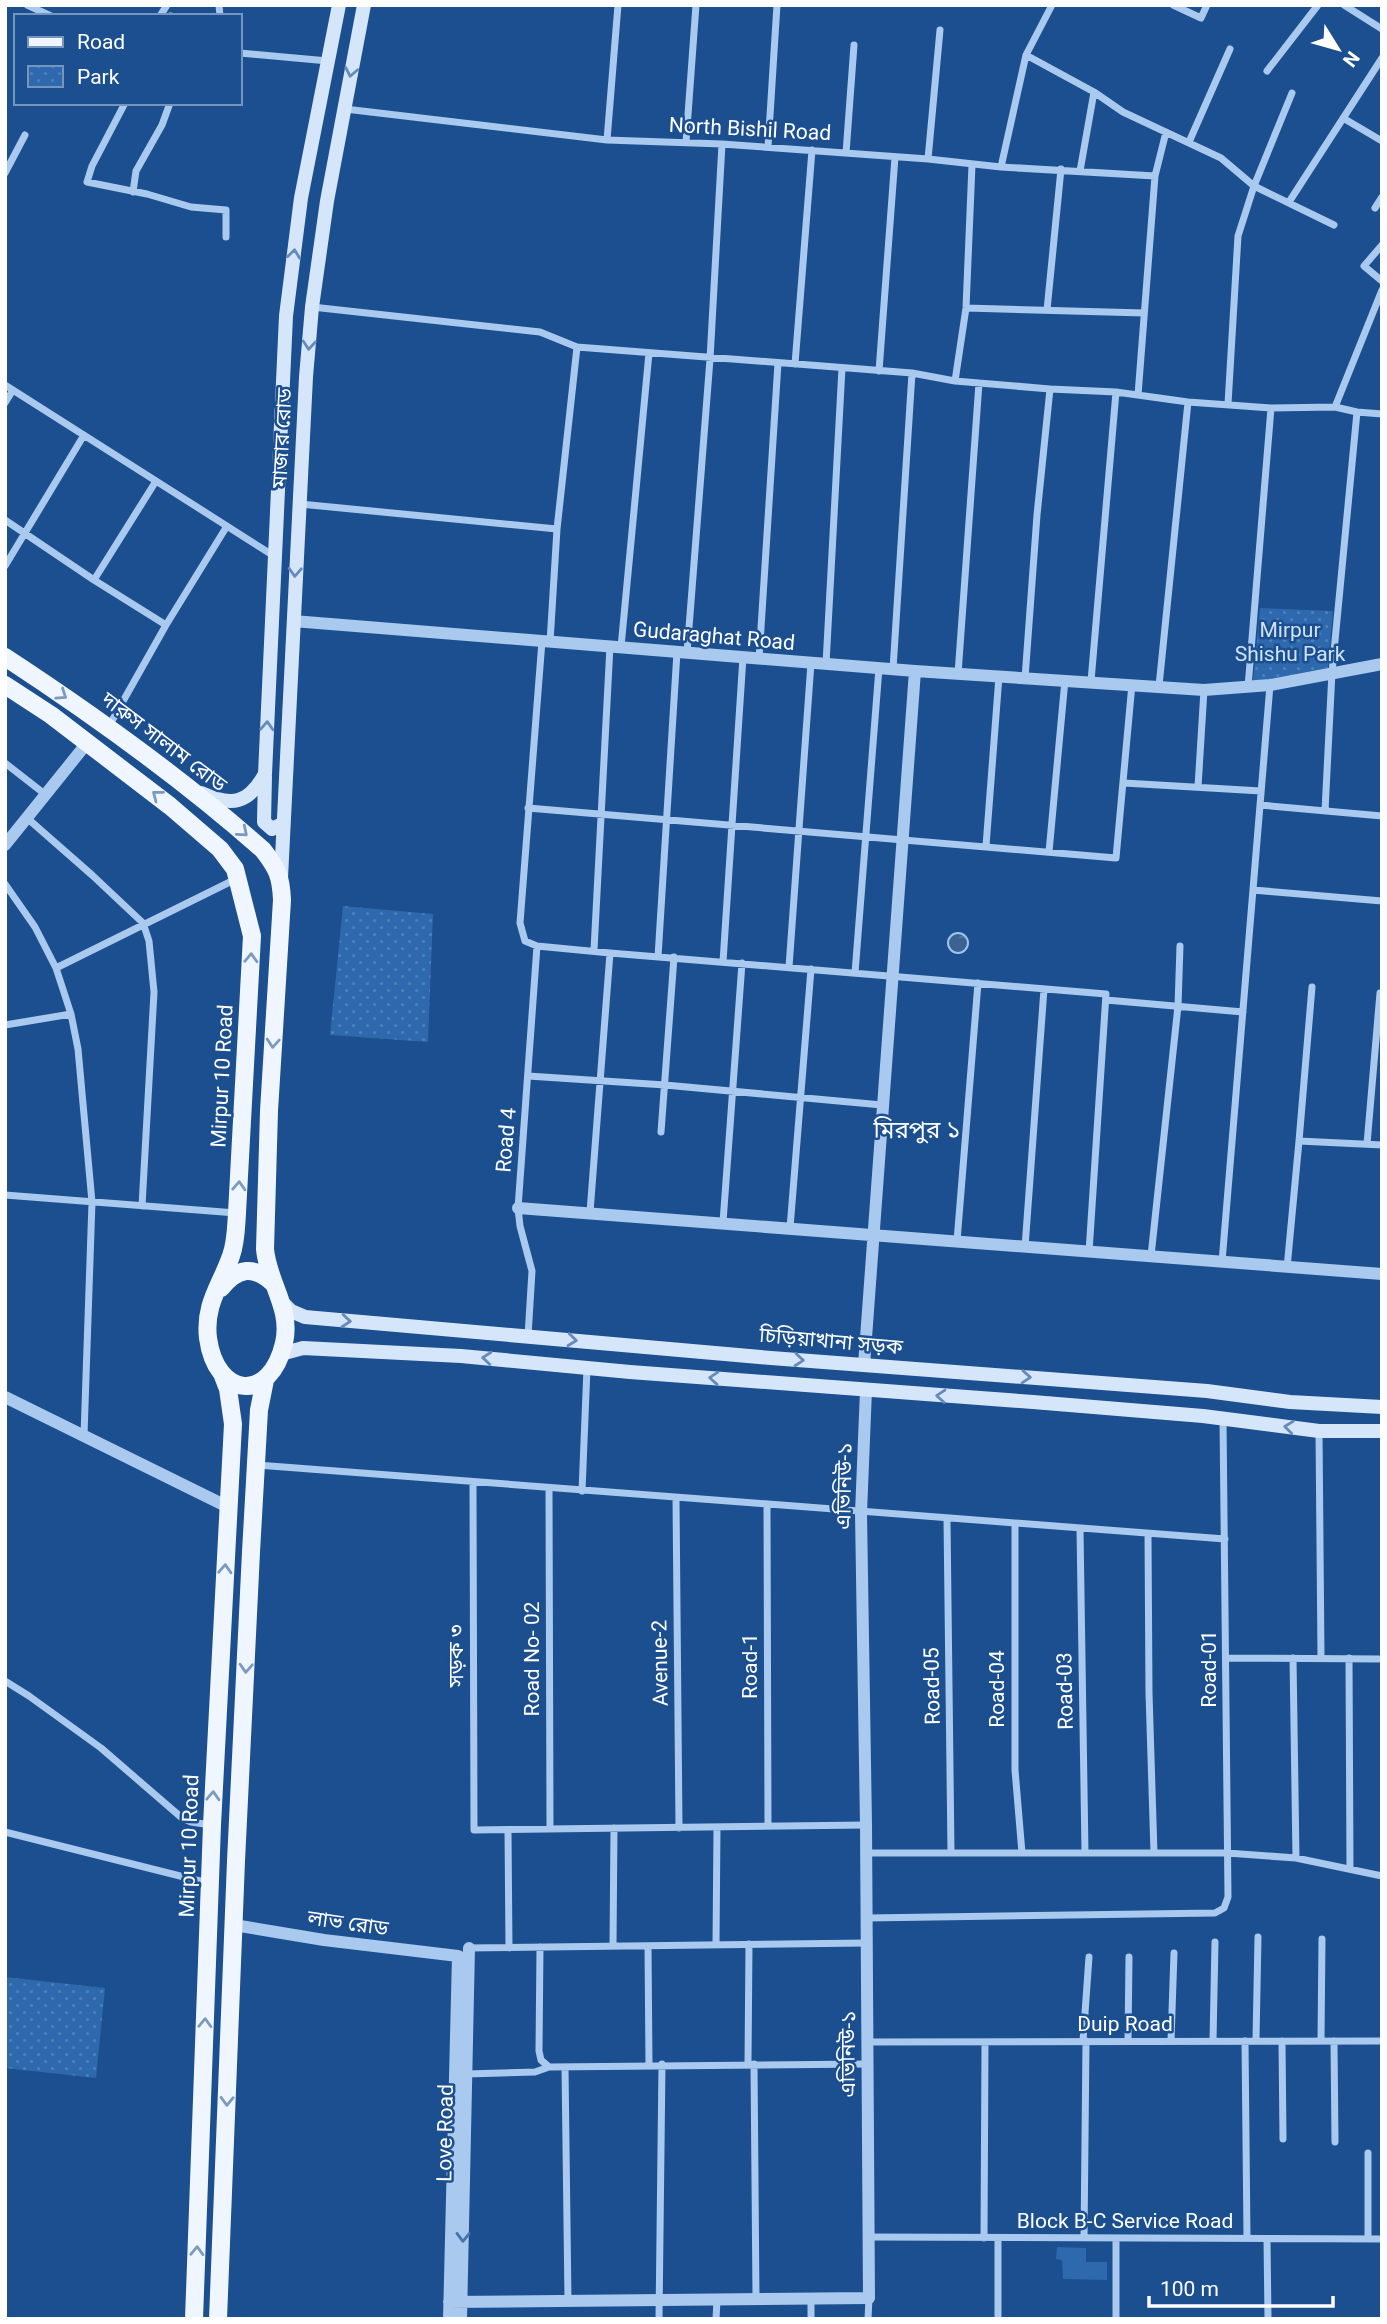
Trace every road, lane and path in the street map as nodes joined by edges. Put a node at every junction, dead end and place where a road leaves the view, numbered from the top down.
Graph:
1 (27, 5) edge
2 (339, 5) edge
3 (364, 5) edge
4 (618, 5) edge
5 (696, 5) edge
6 (777, 5) edge
7 (1052, 5) edge
8 (1173, 5) edge
9 (1207, 5) edge
10 (1318, 5) edge
11 (1344, 5) edge
12 (47, 14) edge
13 (1382, 29) edge
14 (940, 30) dead end
15 (854, 45) dead end
16 (1230, 49) dead end
17 (242, 53) edge
18 (1026, 55) junction
19 (1382, 58) edge
20 (328, 61) junction
21 (1267, 71) dead end
22 (1094, 92) junction
23 (1292, 93) dead end
24 (124, 105) edge
25 (169, 105) edge
26 (319, 107) junction
27 (344, 109) junction
28 (1343, 118) junction
29 (1167, 132) junction
30 (26, 135) dead end
31 (607, 140) junction
32 (1382, 141) edge
33 (686, 142) junction
34 (1189, 142) junction
35 (722, 144) junction
36 (768, 147) junction
37 (812, 150) junction
38 (846, 153) junction
39 (895, 157) junction
40 (928, 159) junction
41 (972, 164) junction
42 (1001, 167) junction
43 (1061, 169) junction
44 (1080, 170) junction
45 (5, 173) edge
46 (1155, 176) junction
47 (1254, 186) junction
48 (133, 192) junction
49 (1382, 197) edge
50 (301, 198) junction
51 (327, 201) junction
52 (1289, 202) junction
53 (1375, 208) dead end
54 (1334, 225) dead end
55 (226, 237) dead end
56 (1382, 246) edge
57 (1382, 281) edge
58 (1382, 290) edge
59 (313, 307) junction
60 (966, 308) junction
61 (1046, 310) junction
62 (1144, 313) junction
63 (577, 347) junction
64 (649, 353) junction
65 (710, 359) junction
66 (778, 363) junction
67 (795, 364) junction
68 (842, 368) junction
69 (879, 371) junction
70 (912, 373) junction
71 (955, 381) junction
72 (979, 383) junction
73 (5, 385) edge
74 (1051, 389) junction
75 (13, 390) junction
76 (1115, 392) junction
77 (1138, 395) junction
78 (1188, 402) junction
79 (5, 403) edge
80 (1228, 404) junction
81 (1335, 407) junction
82 (1271, 408) junction
83 (1357, 412) junction
84 (1382, 414) edge
85 (84, 435) junction
86 (156, 481) junction
87 (299, 504) junction
88 (5, 520) edge
89 (227, 526) junction
90 (557, 529) junction
91 (24, 533) junction
92 (275, 556) junction
93 (5, 566) edge
94 (94, 580) junction
95 (272, 619) junction
96 (293, 621) junction
97 (166, 625) junction
98 (546, 641) junction
99 (616, 647) junction
100 (682, 652) junction
101 (5, 657) edge
102 (743, 657) junction
103 (759, 659) junction
104 (811, 663) junction
105 (826, 664) junction
106 (1382, 664) edge
107 (879, 668) junction
108 (893, 669) junction
109 (915, 671) junction
110 (1332, 672) junction
111 (958, 674) junction
112 (999, 676) junction
113 (1025, 678) junction
114 (1065, 680) junction
115 (1091, 681) junction
116 (1132, 684) junction
117 (1270, 684) junction
118 (5, 685) edge
119 (1159, 687) junction
120 (1248, 687) junction
121 (1204, 690) junction
122 (109, 726) junction
123 (87, 743) junction
124 (5, 763) edge
125 (265, 774) junction
126 (1124, 783) junction
127 (187, 787) junction
128 (1198, 787) junction
129 (1261, 791) junction
130 (46, 795) junction
131 (1260, 806) junction
132 (528, 808) junction
133 (1325, 811) junction
134 (601, 815) junction
135 (1382, 816) edge
136 (27, 818) junction
137 (667, 820) junction
138 (282, 824) junction
139 (732, 825) junction
140 (799, 830) junction
141 (866, 836) junction
142 (903, 839) junction
143 (5, 845) edge
144 (986, 846) junction
145 (1049, 852) junction
146 (239, 877) junction
147 (281, 878) junction
148 (5, 884) edge
149 (1253, 890) junction
150 (1382, 901) edge
151 (143, 923) junction
152 (537, 946) junction
153 (1180, 946) dead end
154 (594, 950) junction
155 (610, 953) junction
156 (658, 957) junction
157 (674, 957) junction
158 (723, 962) junction
159 (742, 963) junction
160 (789, 967) junction
161 (57, 968) junction
162 (811, 969) junction
163 (855, 973) junction
164 (892, 976) junction
165 (978, 983) junction
166 (1312, 987) dead end
167 (1044, 989) junction
168 (1380, 993) dead end
169 (1106, 1000) junction
170 (1178, 1006) junction
171 (1243, 1012) junction
172 (71, 1014) junction
173 (5, 1025) edge
174 (528, 1076) junction
175 (600, 1080) junction
176 (665, 1085) junction
177 (733, 1091) junction
178 (802, 1097) junction
179 (882, 1105) junction
180 (661, 1132) dead end
181 (1298, 1141) junction
182 (1367, 1144) junction
183 (1382, 1145) edge
184 (5, 1195) edge
185 (92, 1202) junction
186 (142, 1206) junction
187 (518, 1208) junction
188 (590, 1212) junction
189 (237, 1213) junction
190 (723, 1222) junction
191 (790, 1228) junction
192 (872, 1234) junction
193 (957, 1241) junction
194 (1025, 1247) junction
195 (1089, 1252) junction
196 (1152, 1256) junction
197 (1222, 1262) junction
198 (1287, 1268) junction
199 (1382, 1274) edge
200 (271, 1278) junction
201 (211, 1302) junction
202 (283, 1303) junction
203 (528, 1336) junction
204 (281, 1354) junction
205 (864, 1365) junction
206 (587, 1367) junction
207 (223, 1376) junction
208 (265, 1380) junction
209 (866, 1390) junction
210 (1207, 1391) junction
211 (5, 1397) edge
212 (1382, 1408) edge
213 (1203, 1416) junction
214 (1223, 1419) junction
215 (1319, 1431) junction
216 (1382, 1431) edge
217 (84, 1435) junction
218 (257, 1465) junction
219 (472, 1482) junction
220 (550, 1488) junction
221 (582, 1491) junction
222 (676, 1498) junction
223 (767, 1505) junction
224 (228, 1507) junction
225 (862, 1513) junction
226 (947, 1519) junction
227 (1014, 1524) junction
228 (1080, 1529) junction
229 (1148, 1534) junction
230 (1225, 1539) junction
231 (1321, 1657) junction
232 (1227, 1658) junction
233 (1293, 1658) junction
234 (1349, 1658) junction
235 (1382, 1659) edge
236 (5, 1681) edge
237 (212, 1825) junction
238 (866, 1825) junction
239 (768, 1826) junction
240 (717, 1827) junction
241 (614, 1828) junction
242 (679, 1828) junction
243 (550, 1829) junction
244 (508, 1830) junction
245 (5, 1832) edge
246 (866, 1853) junction
247 (951, 1853) junction
248 (1022, 1853) junction
249 (1085, 1853) junction
250 (1154, 1853) junction
251 (1227, 1853) junction
252 (1296, 1858) junction
253 (1350, 1869) junction
254 (1382, 1877) edge
255 (211, 1884) junction
256 (867, 1917) junction
257 (234, 1924) junction
258 (1258, 1937) dead end
259 (1322, 1939) dead end
260 (1215, 1942) dead end
261 (867, 1943) junction
262 (749, 1944) junction
263 (716, 1945) junction
264 (614, 1946) junction
265 (648, 1946) junction
266 (540, 1947) junction
267 (509, 1948) junction
268 (464, 1952) junction
269 (1174, 1954) dead end
270 (1089, 1957) dead end
271 (1129, 1957) dead end
272 (1256, 2040) junction
273 (1321, 2040) junction
274 (1334, 2040) junction
275 (1084, 2041) junction
276 (1128, 2041) junction
277 (1171, 2041) junction
278 (1213, 2041) junction
279 (1245, 2041) junction
280 (1282, 2041) junction
281 (1382, 2041) edge
282 (867, 2042) junction
283 (985, 2042) junction
284 (662, 2064) junction
285 (751, 2064) junction
286 (867, 2064) junction
287 (649, 2065) junction
288 (549, 2067) junction
289 (565, 2067) junction
290 (465, 2074) junction
291 (1283, 2139) dead end
292 (1335, 2141) dead end
293 (201, 2152) junction
294 (225, 2152) junction
295 (1368, 2153) dead end
296 (868, 2237) junction
297 (984, 2238) junction
298 (998, 2238) junction
299 (1084, 2238) junction
300 (1116, 2238) junction
301 (1247, 2238) junction
302 (1267, 2239) junction
303 (1368, 2239) junction
304 (1382, 2239) edge
305 (811, 2298) junction
306 (869, 2298) junction
307 (756, 2299) junction
308 (660, 2300) junction
309 (717, 2300) junction
310 (568, 2301) junction
311 (456, 2302) junction
312 (194, 2319) edge
313 (218, 2319) edge
314 (449, 2319) edge
315 (461, 2319) edge
316 (659, 2319) edge
317 (716, 2319) edge
318 (811, 2319) edge
319 (868, 2319) edge
320 (998, 2319) edge
321 (1116, 2319) edge
322 (1268, 2319) edge

1 - 12 street
2 - 20 main road, মাজার রোড
3 -> 27 main road, মাজার রোড
4 - 31 street
5 - 33 street
6 - 36 street
7 - 18 street
8 - 9 street
10 - 21 street
11 - 13 street
14 - 40 street
15 - 38 street
16 - 34 street
17 - 20 street
18 - 22 street
18 - 42 street
19 - 28 street
20 - 26 main road, মাজার রোড
22 - 29 street
22 - 44 street
23 - 47 street
24 - 48 street
25 - 48 street
26 - 27 main road
26 - 50 main road, মাজার রোড
27 - 31 street, North Bishil Road
27 - 51 main road, মাজার রোড
28 - 32 street
28 - 52 street
29 - 34 street
29 - 46 street
30 - 45 street
31 - 33 street, North Bishil Road
33 - 35 street, North Bishil Road
34 - 47 street
35 - 36 street, North Bishil Road
35 - 65 street
36 - 37 street, North Bishil Road
37 - 38 street, North Bishil Road
37 - 67 street
38 - 39 street, North Bishil Road
39 - 40 street, North Bishil Road
39 - 69 street
40 - 41 street, North Bishil Road
41 - 42 street, North Bishil Road
41 - 60 street
42 - 43 street, North Bishil Road
43 - 44 street, North Bishil Road
43 - 61 street
44 - 46 street, North Bishil Road
46 - 62 street
47 - 52 street
47 - 80 street
48 - 55 street
49 - 53 street
50 - 51 main road
92 -> 50 main road, মাজার রোড
51 - 59 main road, মাজার রোড
52 - 54 street
56 - 57 street
58 - 81 street
59 - 63 street
59 -> 87 main road, মাজার রোড
60 - 61 street
60 - 71 street
61 - 62 street
62 - 77 street
63 - 64 street
63 - 90 street
64 - 65 street
64 - 99 street
65 - 66 street
65 - 100 street
66 - 67 street
66 - 103 street
67 - 68 street
68 - 69 street
68 - 105 street
69 - 70 street
70 - 71 street
70 - 108 street
71 - 72 street
72 - 74 street
72 - 111 street
73 - 75 street
74 - 76 street
74 - 113 street
75 - 79 street
75 - 85 street
76 - 77 street
76 - 115 street
77 - 78 street
78 - 80 street
78 - 119 street
80 - 82 street
81 - 82 street
81 - 83 street
82 - 120 street
83 - 84 street
83 - 110 street
85 - 86 street
85 - 91 street
86 - 89 street
86 - 94 street
87 - 90 street
87 -> 96 main road, মাজার রোড
88 - 91 street
89 - 92 street
89 - 97 street
90 - 98 street
91 - 93 street
91 - 94 street
92 - 95 main road, মাজার রোড
94 - 97 street
95 - 96 main road
125 -> 95 main road, মাজার রোড
96 - 98 street, Gudaraghat Road
96 - 138 main road, মাজার রোড
97 - 122 street
98 - 99 street, Gudaraghat Road
98 - 132 street
99 - 100 street, Gudaraghat Road
99 - 134 street
100 - 102 street, Gudaraghat Road
100 - 137 street
101 -> 122 main road, দারুস সালাম রোড
102 - 103 street, Gudaraghat Road
102 - 139 street
103 - 104 street, Gudaraghat Road
104 - 105 street, Gudaraghat Road
104 - 140 street
105 - 107 street, Gudaraghat Road
106 - 110 street, Gudaraghat Road
107 - 108 street, Gudaraghat Road
107 - 141 street
108 - 109 street, Gudaraghat Road
109 - 111 street, Gudaraghat Road
109 - 142 street
110 - 117 street, Gudaraghat Road
110 - 133 street
111 - 112 street, Gudaraghat Road
112 - 113 street, Gudaraghat Road
112 - 144 street
113 - 114 street, Gudaraghat Road
114 - 115 street, Gudaraghat Road
114 - 145 street
115 - 116 street, Gudaraghat Road
116 - 119 street, Gudaraghat Road
116 - 126 street
117 - 120 street, Gudaraghat Road
117 - 129 street
118 - 123 main road
119 - 121 street, Gudaraghat Road
120 - 121 street, Gudaraghat Road
121 - 128 street
122 - 127 main road, দারুস সালাম রোড
123 - 130 street
146 -> 123 main road
124 - 130 street
125 - 127 main road
125 - 138 main road, মাজার রোড
126 - 128 street
126 - 145 street
127 -> 147 main road, দারুস সালাম রোড
128 - 129 street
129 - 131 street
130 - 136 street
131 - 133 street
131 - 149 street
132 - 134 street
132 - 152 street
133 - 135 street
134 - 137 street
134 - 154 street
136 - 143 street
136 - 151 street
137 - 139 street
137 - 156 street
138 - 147 main road, মাজার রোড
139 - 140 street
139 - 158 street
140 - 141 street
140 - 160 street
141 - 142 street
141 - 163 street
142 - 144 street
142 - 164 street
144 - 145 street
146 - 151 street
189 -> 146 main road, Mirpur 10 Road
147 -> 200 main road
148 - 161 street
149 - 150 street
149 - 171 street
151 - 161 street
151 - 186 street
152 - 154 street
152 - 174 street, Road 4
153 - 170 street
154 - 155 street
155 - 156 street
155 - 175 street
156 - 157 street
157 - 158 street
157 - 176 street
158 - 159 street
159 - 160 street
159 - 177 street
160 - 162 street
161 - 172 street
162 - 163 street
162 - 178 street
163 - 164 street
164 - 165 street
164 - 179 street
165 - 167 street
165 - 193 street
166 - 181 street
167 - 169 street
167 - 194 street
168 - 182 street
169 - 170 street
169 - 195 street
170 - 171 street
170 - 196 street
171 - 197 street
172 - 173 street
172 - 185 street
174 - 175 street
174 - 187 street, Road 4
175 - 176 street
175 - 188 street
176 - 177 street
176 - 180 street
177 - 178 street
177 - 190 street
178 - 179 street
178 - 191 street
179 - 192 street
181 - 182 street
181 - 198 street
182 - 183 street
184 - 185 street
185 - 186 street
185 - 217 street
186 - 189 street
187 - 188 street
187 - 203 street, Road 4
188 - 190 street
189 - 201 main road, Mirpur 10 Road
190 - 191 street
191 - 192 street
192 - 193 street
192 - 205 street
193 - 194 street
194 - 195 street
195 - 196 street
196 - 197 street
197 - 198 street
198 - 199 street
200 - 201 main road
200 - 202 main road
201 - 207 main road
202 -> 203 main road, চিড়িয়াখানা সড়ক
202 - 204 main road
203 -> 205 main road, চিড়িয়াখানা সড়ক
206 -> 204 main road
204 - 208 main road
205 - 209 main road
205 -> 210 main road, চিড়িয়াখানা সড়ক
209 -> 206 main road
206 - 221 street
207 - 208 main road
207 - 224 main road, Mirpur 10 Road
208 - 218 main road
213 -> 209 main road
209 - 225 street, এভিনিউ-১
210 - 212 main road, চিড়িয়াখানা সড়ক
210 - 213 main road
211 - 217 street
213 - 214 main road
215 -> 214 main road
214 - 230 street, Road-01
215 - 216 main road
215 - 231 street
217 - 224 street
218 - 219 street
218 -> 257 main road
219 - 220 street
219 - 244 street, সড়ক ৩
220 - 221 street
220 - 243 street, Road No- 02
221 - 222 street
222 - 223 street
222 - 242 street, Avenue-2
223 - 225 street
223 - 239 street, Road-1
237 -> 224 main road, Mirpur 10 Road
225 - 226 street
225 - 238 street, এভিনিউ-১
226 - 227 street
226 - 247 street, Road-05
227 - 228 street
227 - 248 street, Road-04
228 - 229 street
228 - 249 street, Road-03
229 - 230 street
229 - 250 street
230 - 232 street, Road-01
231 - 233 street
231 - 234 street
232 - 233 street
232 - 251 street, Road-01
233 - 252 street
234 - 235 street
234 - 253 street
236 - 237 street
237 - 255 main road, Mirpur 10 Road
238 - 239 street
238 - 246 street, এভিনিউ-১
239 - 240 street
240 - 242 street
240 - 263 street
241 - 242 street
241 - 243 street
241 - 264 street
243 - 244 street
244 - 267 street
245 - 255 street
246 - 247 street
246 - 256 street, এভিনিউ-১
247 - 248 street
248 - 249 street
249 - 250 street
250 - 251 street
251 - 252 street
251 - 256 street, Road-01
252 - 253 street
253 - 254 street
293 -> 255 main road, Mirpur 10 Road
256 - 261 street, এভিনিউ-১
257 - 268 street, লাভ রোড
257 -> 294 main road
258 - 272 street
259 - 273 street
260 - 278 street
261 - 262 street
261 - 282 street, এভিনিউ-১
262 - 263 street
262 - 285 street
263 - 265 street
264 - 265 street
264 - 266 street
265 - 287 street
266 - 267 street
266 - 288 street
267 - 268 street
268 - 290 street, Love Road
268 - 311 street, Love Road
269 - 277 street
270 - 275 street
271 - 276 street
272 - 279 street, Duip Road
272 - 280 street, Duip Road
273 - 274 street, Duip Road
273 - 280 street, Duip Road
274 - 281 street, Duip Road
274 - 292 street
275 - 276 street, Duip Road
275 - 283 street, Duip Road
275 - 299 street
276 - 277 street, Duip Road
277 - 278 street, Duip Road
278 - 279 street, Duip Road
279 - 301 street
280 - 291 street
282 - 283 street, Duip Road
282 - 286 street, এভিনিউ-১
283 - 297 street
284 - 285 street
284 - 287 street
284 - 308 street
285 - 286 street
285 - 307 street
286 - 296 street, এভিনিউ-১
287 - 289 street
288 - 289 street
288 - 290 street
289 - 310 street
290 -> 311 street, Love Road
293 - 294 main road
312 -> 293 main road, Mirpur 10 Road
294 - 313 main road
295 - 303 street
296 - 297 street, Block B-C Service Road
296 - 306 street, এভিনিউ-১
297 - 298 street, Block B-C Service Road
298 - 299 street, Block B-C Service Road
298 - 320 street
299 - 300 street, Block B-C Service Road
300 - 301 street, Block B-C Service Road
300 - 321 street
301 - 302 street, Block B-C Service Road
302 - 303 street, Block B-C Service Road
302 - 322 street
303 - 304 street, Block B-C Service Road
305 - 306 street
305 - 307 street
305 - 318 street
306 - 319 street
307 - 309 street
308 - 309 street
308 - 310 street
308 - 316 street
309 - 317 street
310 - 311 street
311 - 314 street, Love Road
311 - 315 street, Love Road

